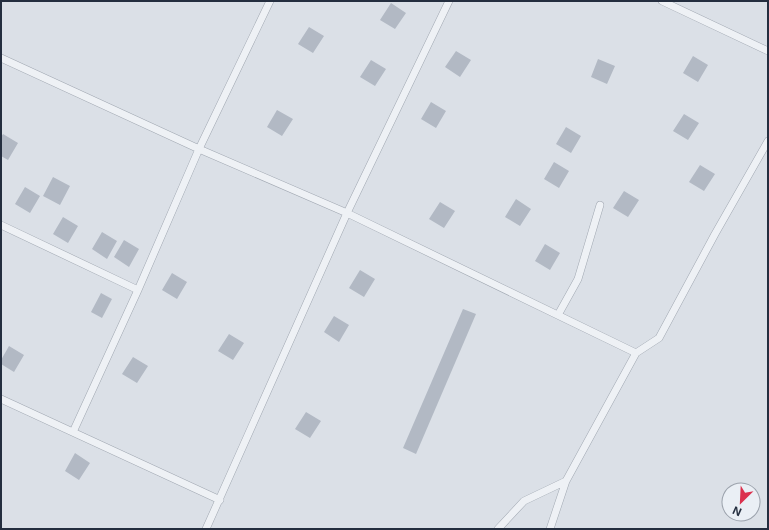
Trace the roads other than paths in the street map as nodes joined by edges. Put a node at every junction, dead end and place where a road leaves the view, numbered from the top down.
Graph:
1 (270, 1) edge
2 (448, 1) edge
3 (662, 1) edge
4 (768, 51) edge
5 (1, 58) edge
6 (768, 141) edge
7 (199, 149) junction
8 (600, 205) dead end
9 (347, 212) junction
10 (1, 225) edge
11 (138, 290) junction
12 (558, 315) junction
13 (636, 353) junction
14 (1, 399) edge
15 (73, 432) junction
16 (566, 481) junction
17 (220, 500) junction
18 (206, 529) edge
19 (498, 529) edge
20 (550, 529) edge

1 - 7 lane
2 - 9 lane
3 - 4 lane
5 - 7 lane
6 - 13 lane
7 - 9 lane
7 - 11 lane
8 - 12 lane
9 - 12 lane
9 - 17 lane
10 - 11 lane
11 - 15 lane
12 - 13 lane
13 - 16 lane
14 - 15 lane
15 - 17 lane
16 - 19 lane
16 - 20 lane
17 - 18 lane

